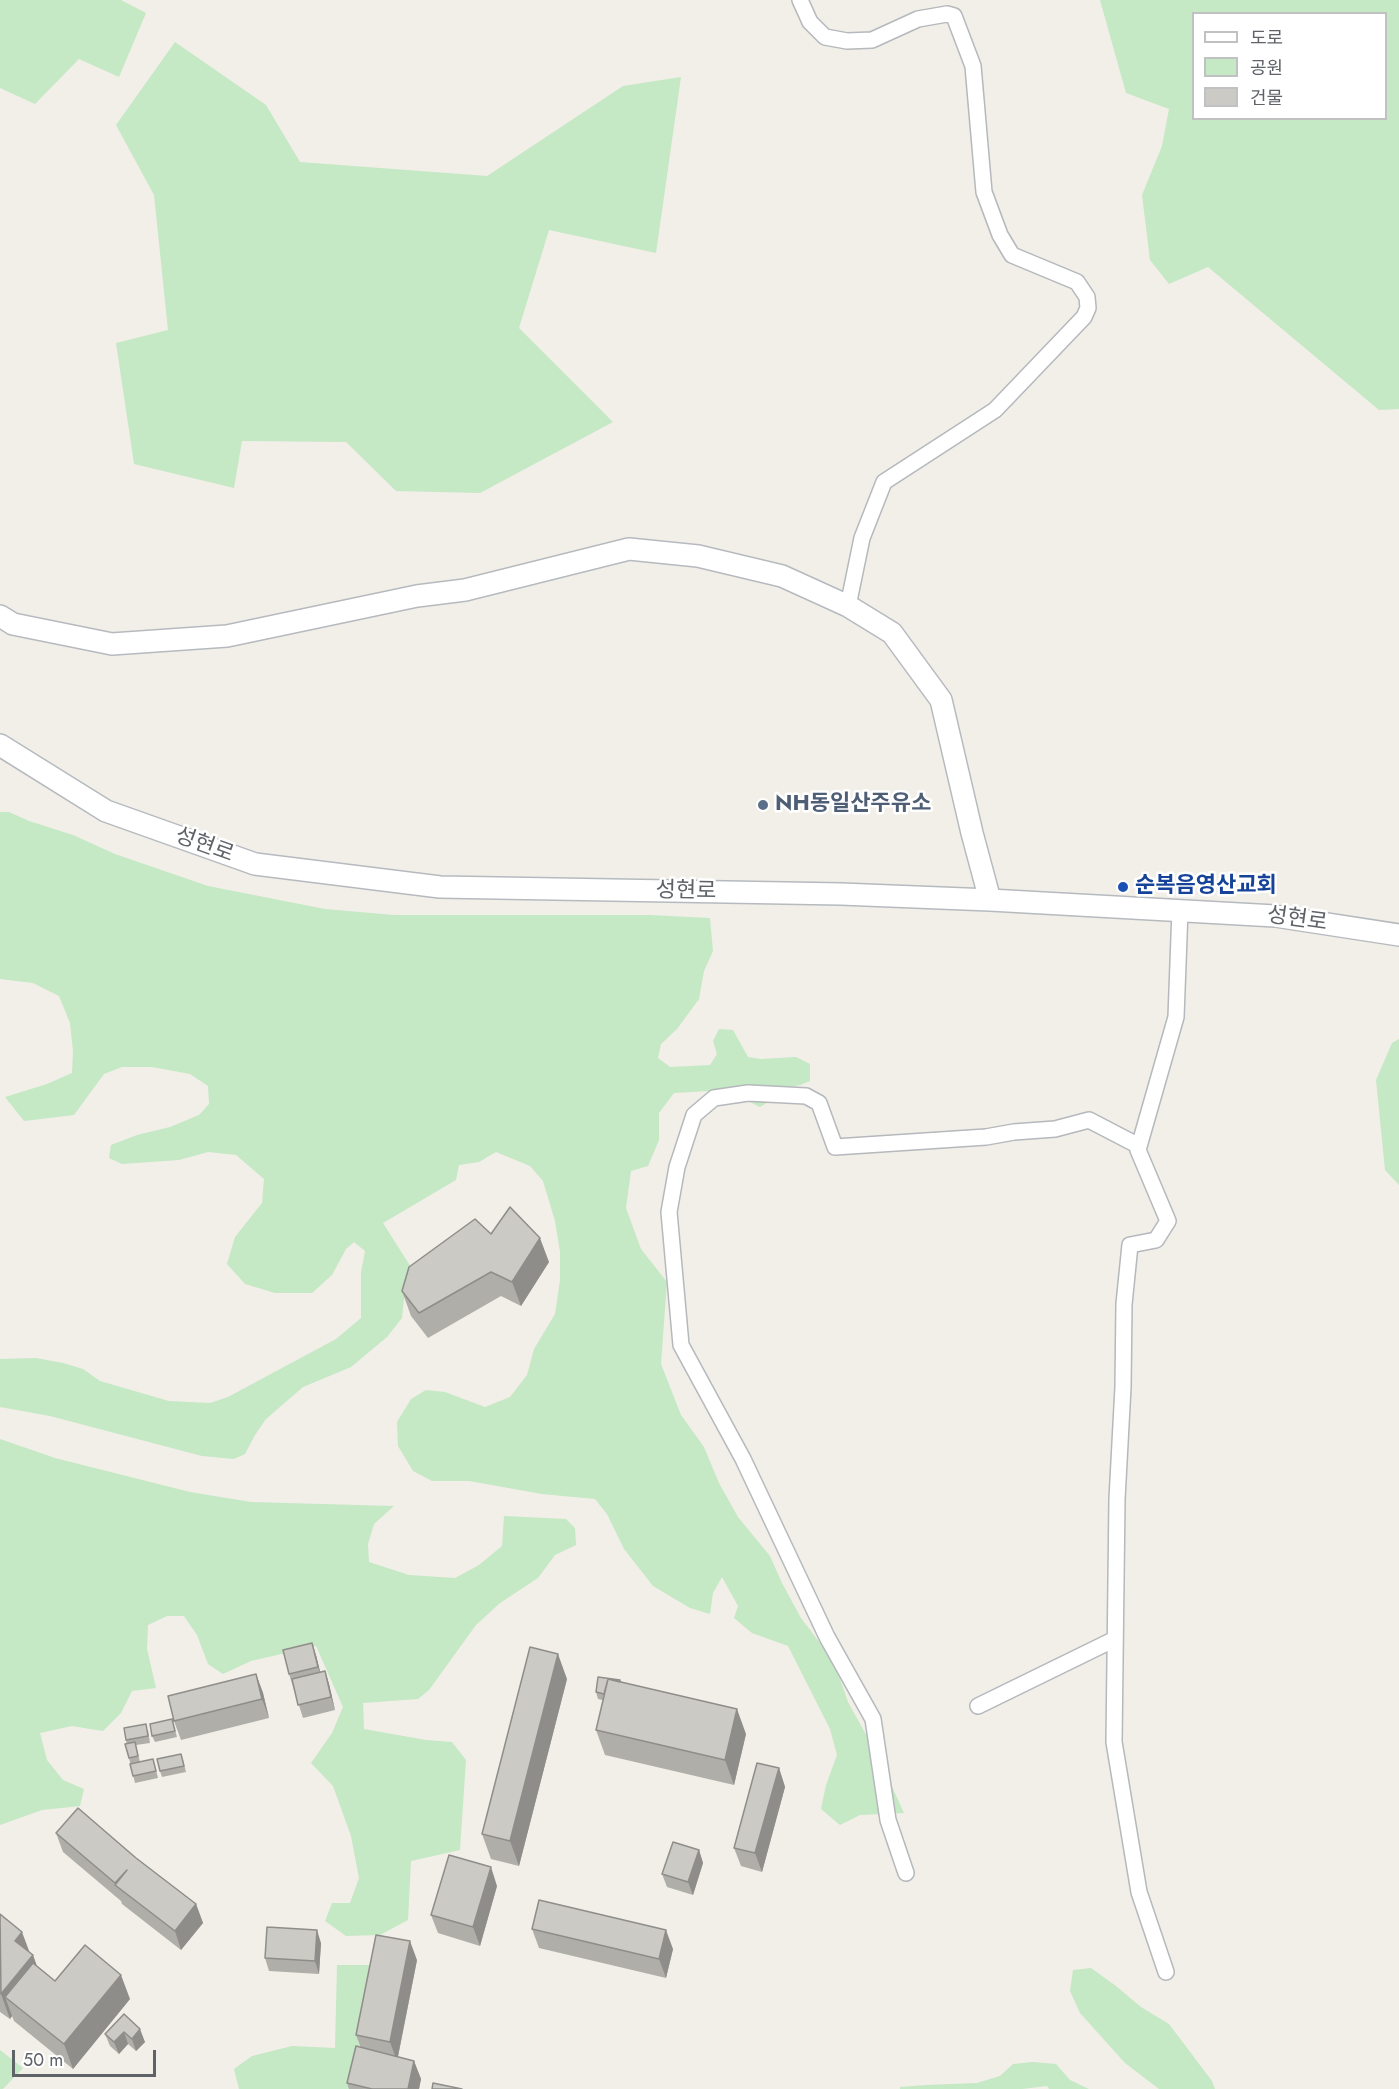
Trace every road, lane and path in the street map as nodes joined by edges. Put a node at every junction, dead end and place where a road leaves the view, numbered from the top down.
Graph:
1 (800, 0) edge
2 (848, 606) junction
3 (0, 616) edge
4 (0, 745) edge
5 (990, 900) junction
6 (1180, 910) junction
7 (1399, 935) edge
8 (1139, 1146) junction
9 (1115, 1639) junction
10 (978, 1706) dead end
11 (906, 1873) dead end
12 (1166, 1972) dead end

1 - 2 street
2 - 3 main road
2 - 5 main road
4 - 5 main road, 성현로
5 - 6 main road, 성현로
6 - 7 main road, 성현로
6 - 8 street
8 - 9 street
8 - 11 street
9 - 10 street
9 - 12 street

